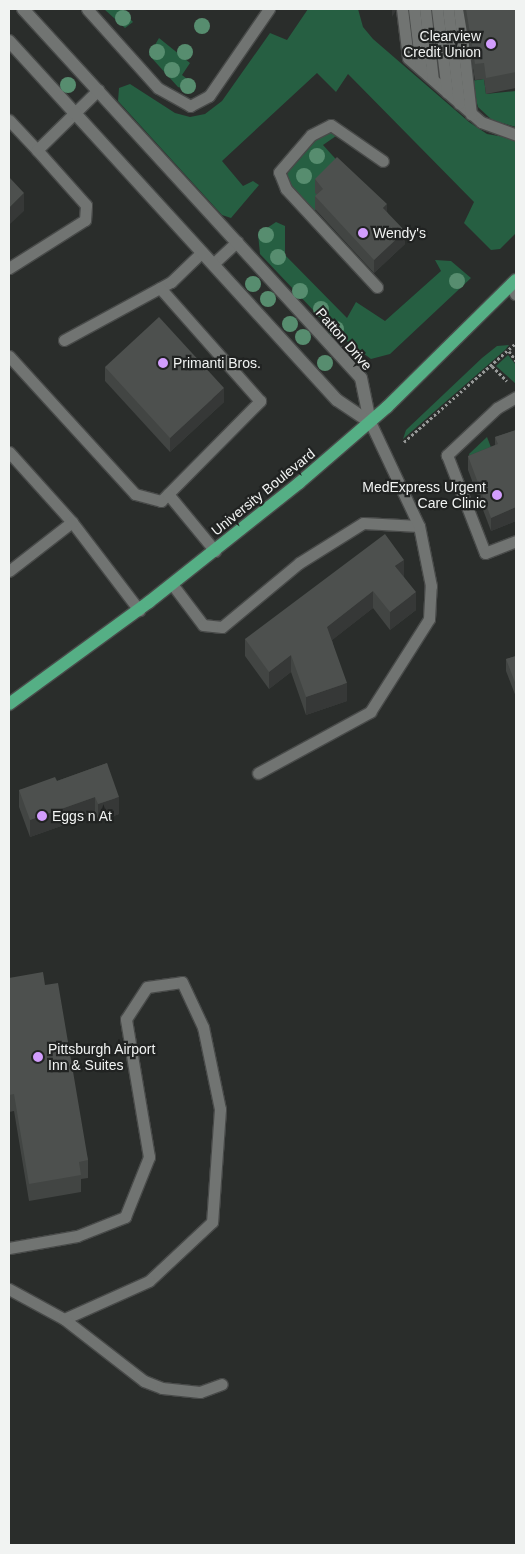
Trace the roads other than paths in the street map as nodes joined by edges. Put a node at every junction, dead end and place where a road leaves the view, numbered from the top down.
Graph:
1 (23, 9) edge
2 (87, 9) edge
3 (269, 9) edge
4 (402, 9) edge
5 (414, 9) edge
6 (425, 9) edge
7 (437, 9) edge
8 (448, 9) edge
9 (458, 9) edge
10 (9, 41) edge
11 (421, 70) junction
12 (433, 80) junction
13 (98, 90) junction
14 (447, 92) junction
15 (459, 103) junction
16 (75, 114) junction
17 (471, 114) junction
18 (9, 120) edge
19 (516, 135) edge
20 (37, 150) junction
21 (383, 161) dead end
22 (237, 242) junction
23 (202, 252) junction
24 (213, 264) junction
25 (9, 268) edge
26 (377, 286) dead end
27 (515, 286) edge
28 (160, 288) junction
29 (64, 340) dead end
30 (9, 356) edge
31 (516, 397) edge
32 (370, 422) junction
33 (9, 452) edge
34 (168, 494) junction
35 (72, 522) junction
36 (418, 526) junction
37 (516, 541) edge
38 (214, 551) junction
39 (9, 571) edge
40 (172, 584) junction
41 (139, 610) junction
42 (9, 704) edge
43 (258, 773) dead end
44 (9, 1248) edge
45 (9, 1289) edge
46 (64, 1319) junction
47 (222, 1384) dead end

1 - 13 street, Patton Drive
2 - 3 lane
4 - 11 lane
5 - 11 lane
6 - 12 lane
7 - 14 lane
8 - 15 lane
9 - 17 lane
10 - 16 street
11 - 12 lane
12 - 14 lane
13 - 16 lane
13 - 22 street, Patton Drive
14 - 15 lane
15 - 17 lane
16 - 20 lane
16 - 23 street
17 - 19 lane
18 - 20 lane
20 - 25 lane
21 - 26 lane
22 - 24 lane
22 - 32 street, Patton Drive
23 - 24 street
23 - 28 lane
24 - 32 street
27 - 32 main road, University Boulevard
28 - 29 lane
28 - 34 lane
30 - 34 lane
31 - 37 lane
32 - 36 lane
32 - 38 main road, University Boulevard
33 - 35 lane
34 - 38 lane
35 - 39 lane
35 - 41 lane
36 - 40 lane
36 - 43 lane
38 - 40 main road, University Boulevard
40 - 41 main road, University Boulevard
41 - 42 main road, University Boulevard
44 - 46 lane
45 - 46 lane
46 - 47 lane

